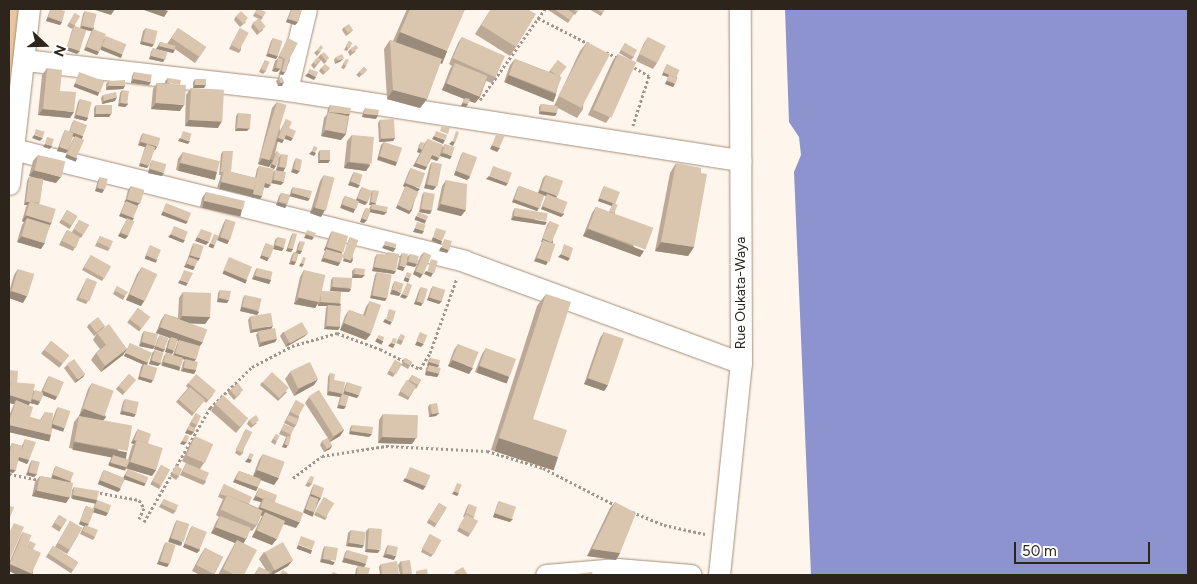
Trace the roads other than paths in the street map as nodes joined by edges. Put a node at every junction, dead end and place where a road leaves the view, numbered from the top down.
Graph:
1 (29, 9) edge
2 (306, 9) edge
3 (740, 9) edge
4 (25, 60) junction
5 (287, 90) junction
6 (13, 149) junction
7 (741, 160) junction
8 (9, 184) edge
9 (741, 363) junction
10 (546, 575) edge
11 (691, 575) edge
12 (719, 575) edge

1 - 4 street
2 - 5 street
3 - 7 street, Rue Oukata-Waya
4 - 5 street
4 - 6 street
5 - 7 street
6 - 8 street
6 - 9 street
7 - 9 street, Rue Oukata-Waya
9 - 12 street, Rue Oukata-Waya
10 - 11 street

